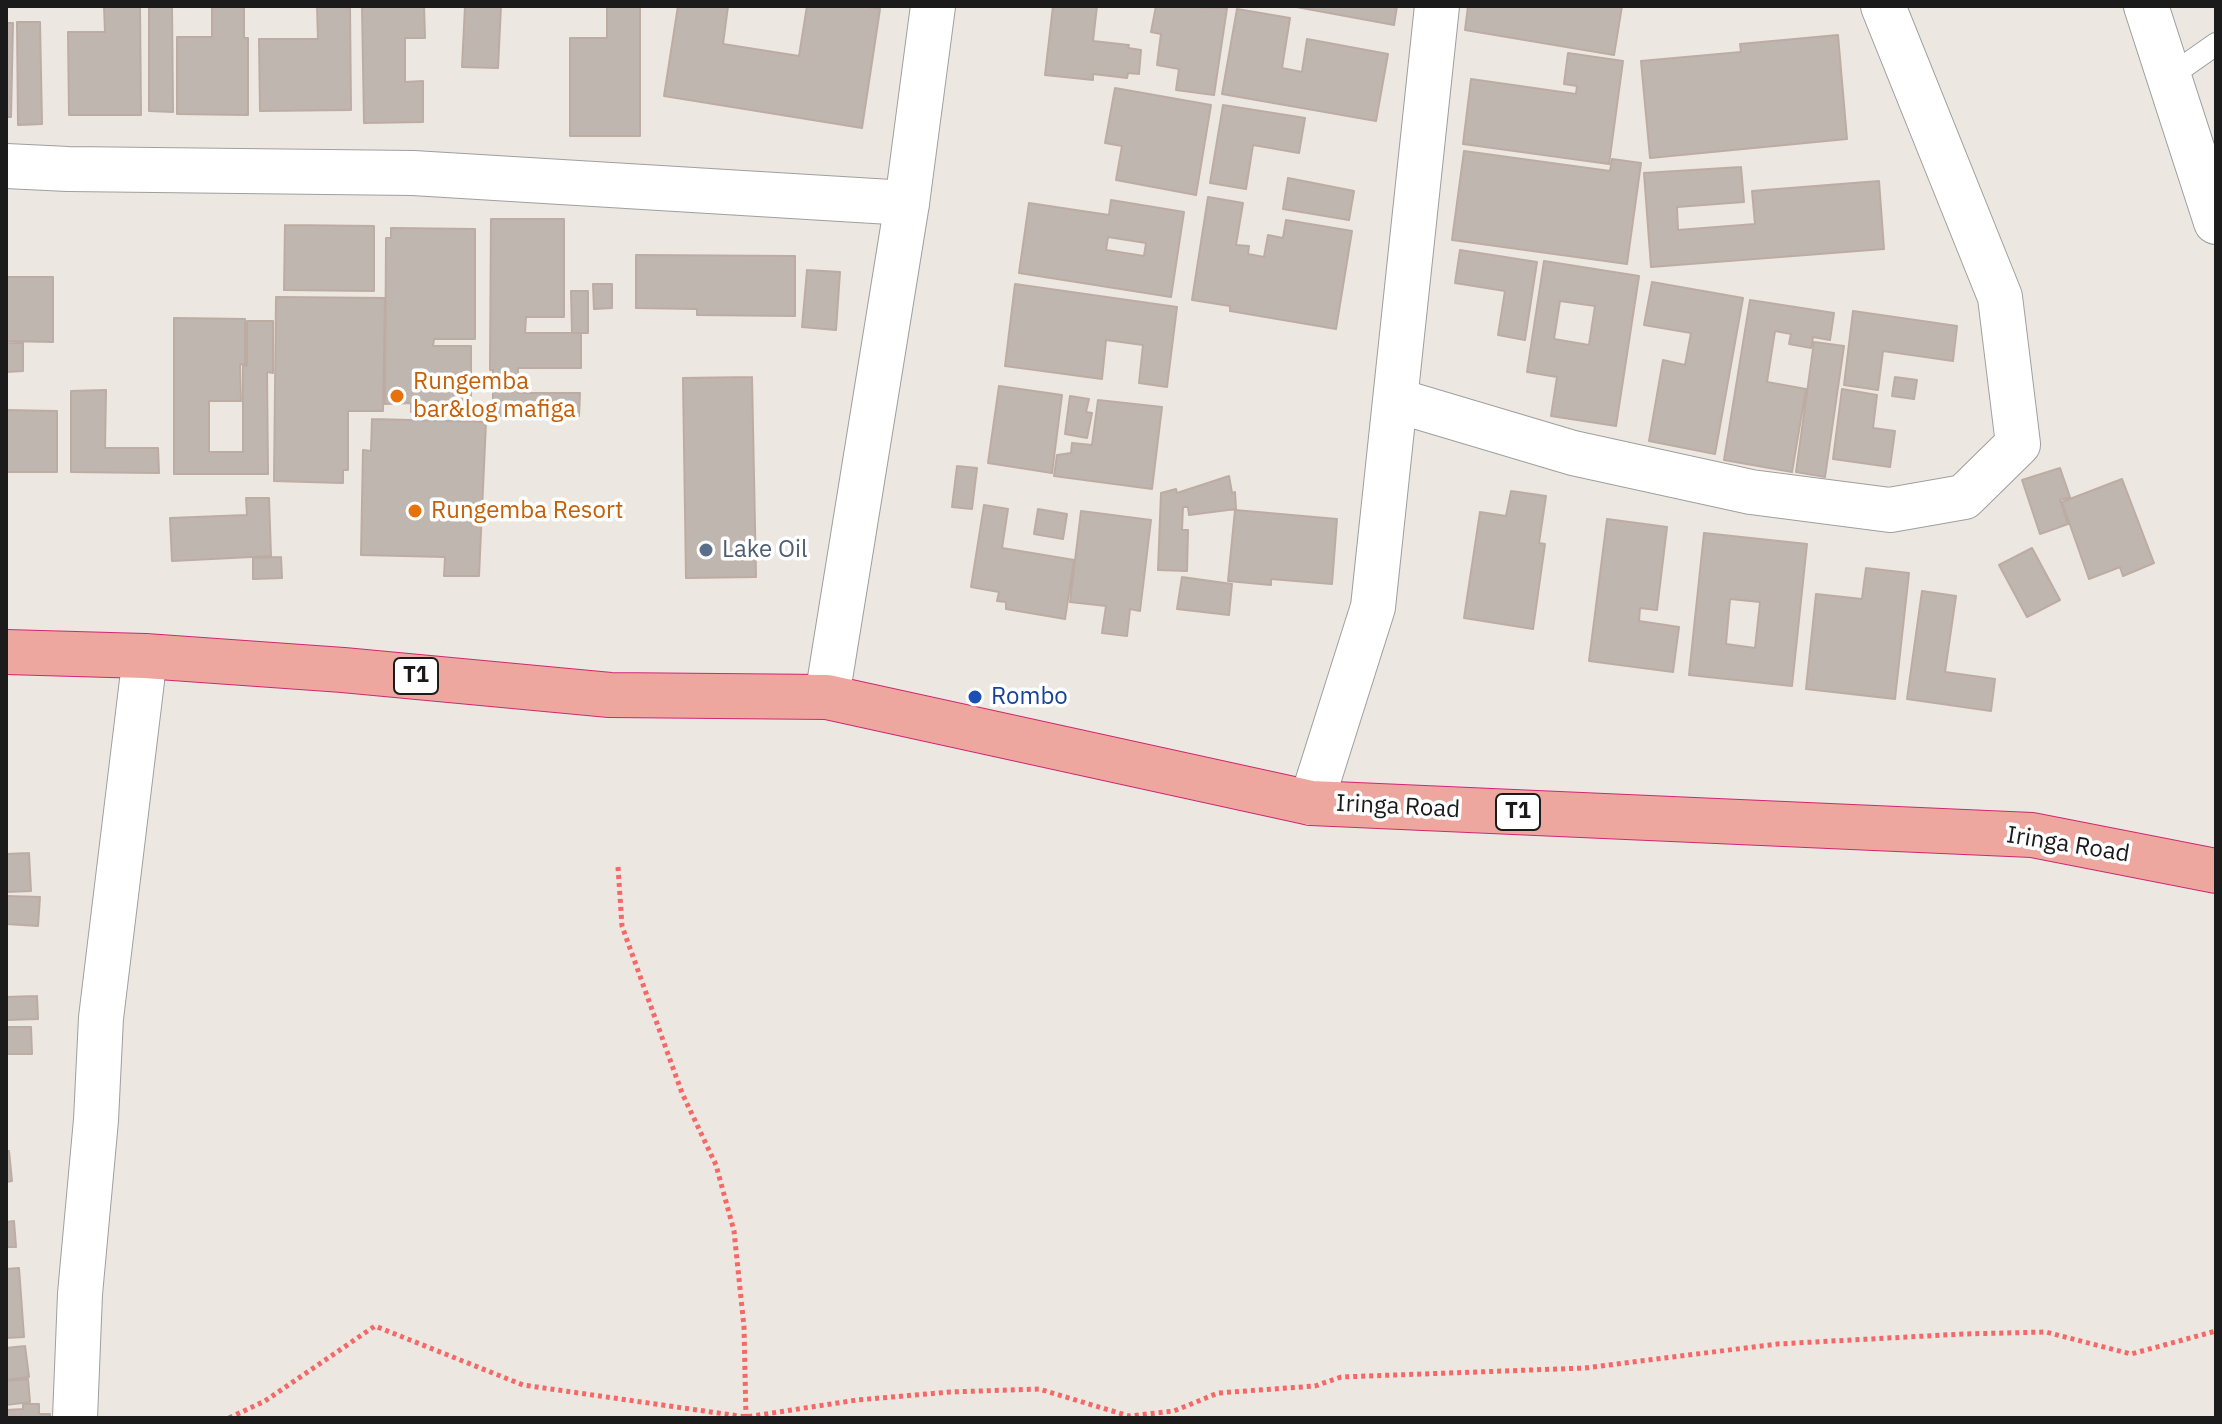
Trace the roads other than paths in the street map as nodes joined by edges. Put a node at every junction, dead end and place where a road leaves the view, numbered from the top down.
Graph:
1 (933, 6) edge
2 (1437, 6) edge
3 (1883, 6) edge
4 (2146, 6) edge
5 (2216, 44) edge
6 (2169, 77) junction
7 (6, 166) edge
8 (907, 203) junction
9 (2216, 222) edge
10 (1395, 400) junction
11 (6, 652) edge
12 (145, 656) junction
13 (827, 697) junction
14 (1311, 803) junction
15 (2216, 871) edge
16 (75, 1418) edge

1 - 8 street
2 - 10 street
3 - 10 street
4 - 6 street
5 - 6 lane
6 - 9 street
7 - 8 street
8 - 13 street
10 - 14 street
11 - 12 highway, T1
12 - 13 highway, T1
12 - 16 street
13 - 14 highway, Iringa Road / T1
14 - 15 highway, Iringa Road / T1

